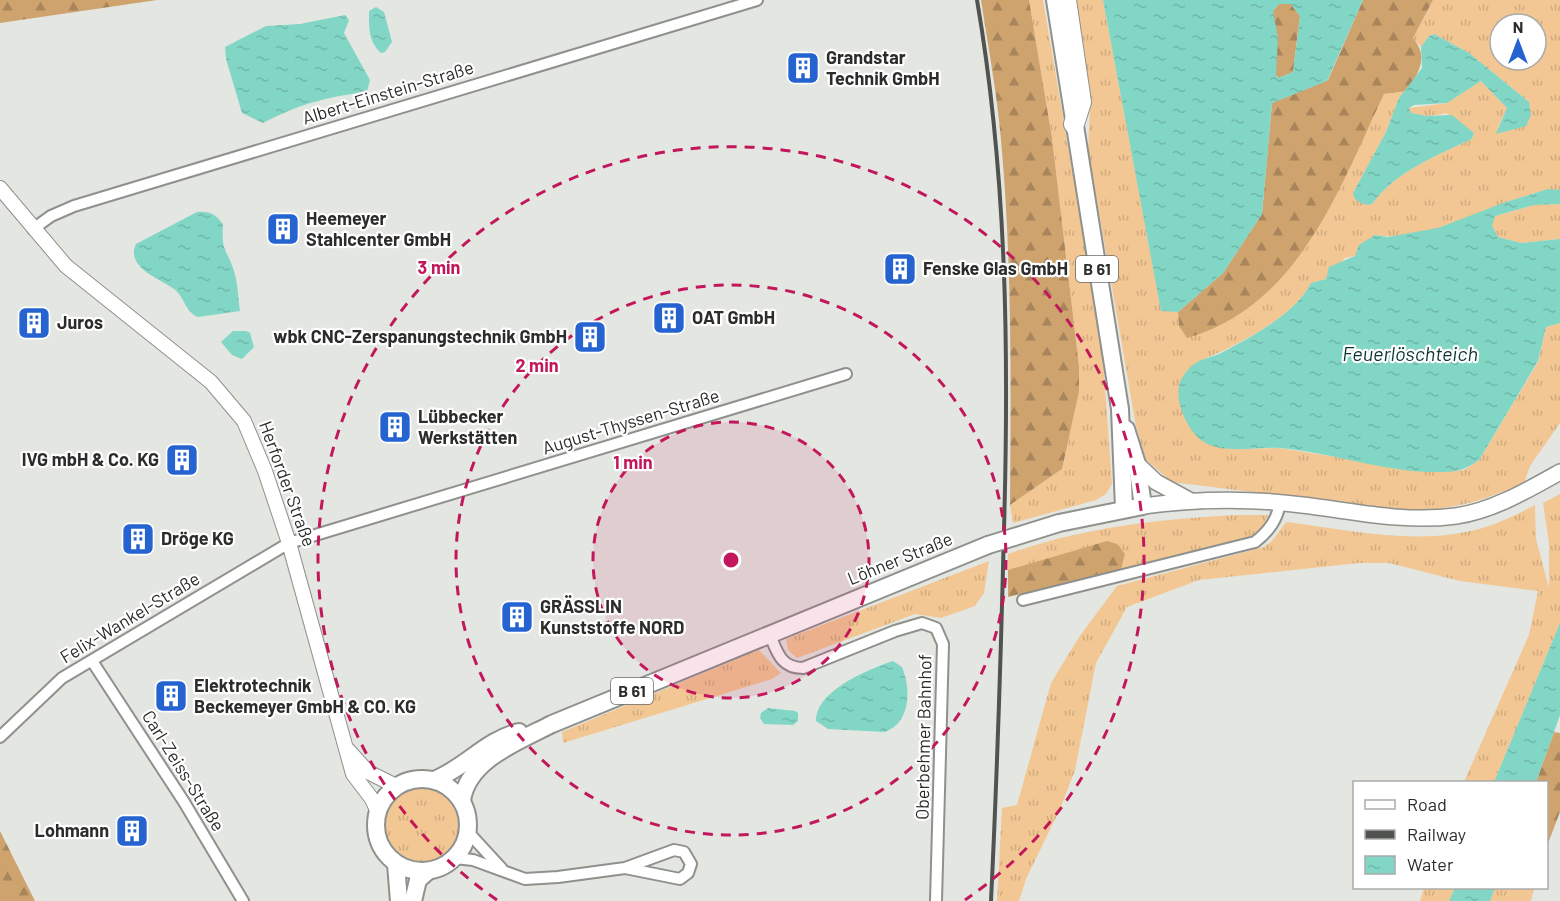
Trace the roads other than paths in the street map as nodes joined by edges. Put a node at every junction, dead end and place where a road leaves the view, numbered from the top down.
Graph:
1 (757, 0) edge
2 (1054, 0) edge
3 (1066, 0) edge
4 (1074, 124) junction
5 (0, 188) edge
6 (33, 229) junction
7 (846, 374) dead end
8 (1120, 409) junction
9 (1137, 464) junction
10 (1560, 472) edge
11 (1192, 501) junction
12 (1280, 503) junction
13 (1143, 506) junction
14 (1124, 508) junction
15 (289, 543) junction
16 (1023, 600) dead end
17 (768, 633) junction
18 (92, 661) junction
19 (552, 724) junction
20 (0, 737) edge
21 (347, 748) junction
22 (434, 780) junction
23 (396, 786) junction
24 (462, 801) junction
25 (377, 810) junction
26 (468, 832) junction
27 (455, 858) junction
28 (396, 864) junction
29 (625, 868) junction
30 (428, 871) junction
31 (504, 871) junction
32 (243, 901) edge
33 (399, 901) edge
34 (413, 901) edge
35 (936, 901) edge

1 - 6 street, Albert-Einstein-Straße
2 - 4 main road, B 61
3 - 4 highway
4 - 8 main road, B 61
5 - 6 street, Herforder Straße
6 - 15 street, Herforder Straße
7 - 15 street, August-Thyssen-Straße
8 - 9 main road, B 61
8 - 14 main road, B 61
9 - 11 main road
9 - 13 main road, B 61
10 - 12 main road, Löhner Straße
11 - 12 main road, Löhner Straße
11 - 13 main road, Löhner Straße
12 - 16 street
13 - 14 main road, Löhner Straße / B 61
14 - 17 main road, Löhner Straße / B 61, bridge
15 - 18 street, Felix-Wankel-Straße
15 - 21 street, Herforder Straße
17 - 19 main road, Löhner Straße / B 61
17 - 35 street, Oberbehmer Bahnhof
18 - 20 street, Felix-Wankel-Straße
18 - 32 street, Carl-Zeiss-Straße
19 - 22 main road, Löhner Straße / B 61
19 - 24 main road, Löhner Straße / B 61
21 - 23 street, Herforder Straße
21 - 25 street, Herforder Straße
22 - 23 main road
22 - 24 main road
23 - 25 main road
24 - 26 main road
25 - 28 main road
26 - 27 main road
26 - 31 street
27 - 30 main road
27 - 31 street
28 - 30 main road
28 - 33 main road
29 - 29 street
29 - 31 street
30 - 34 main road

